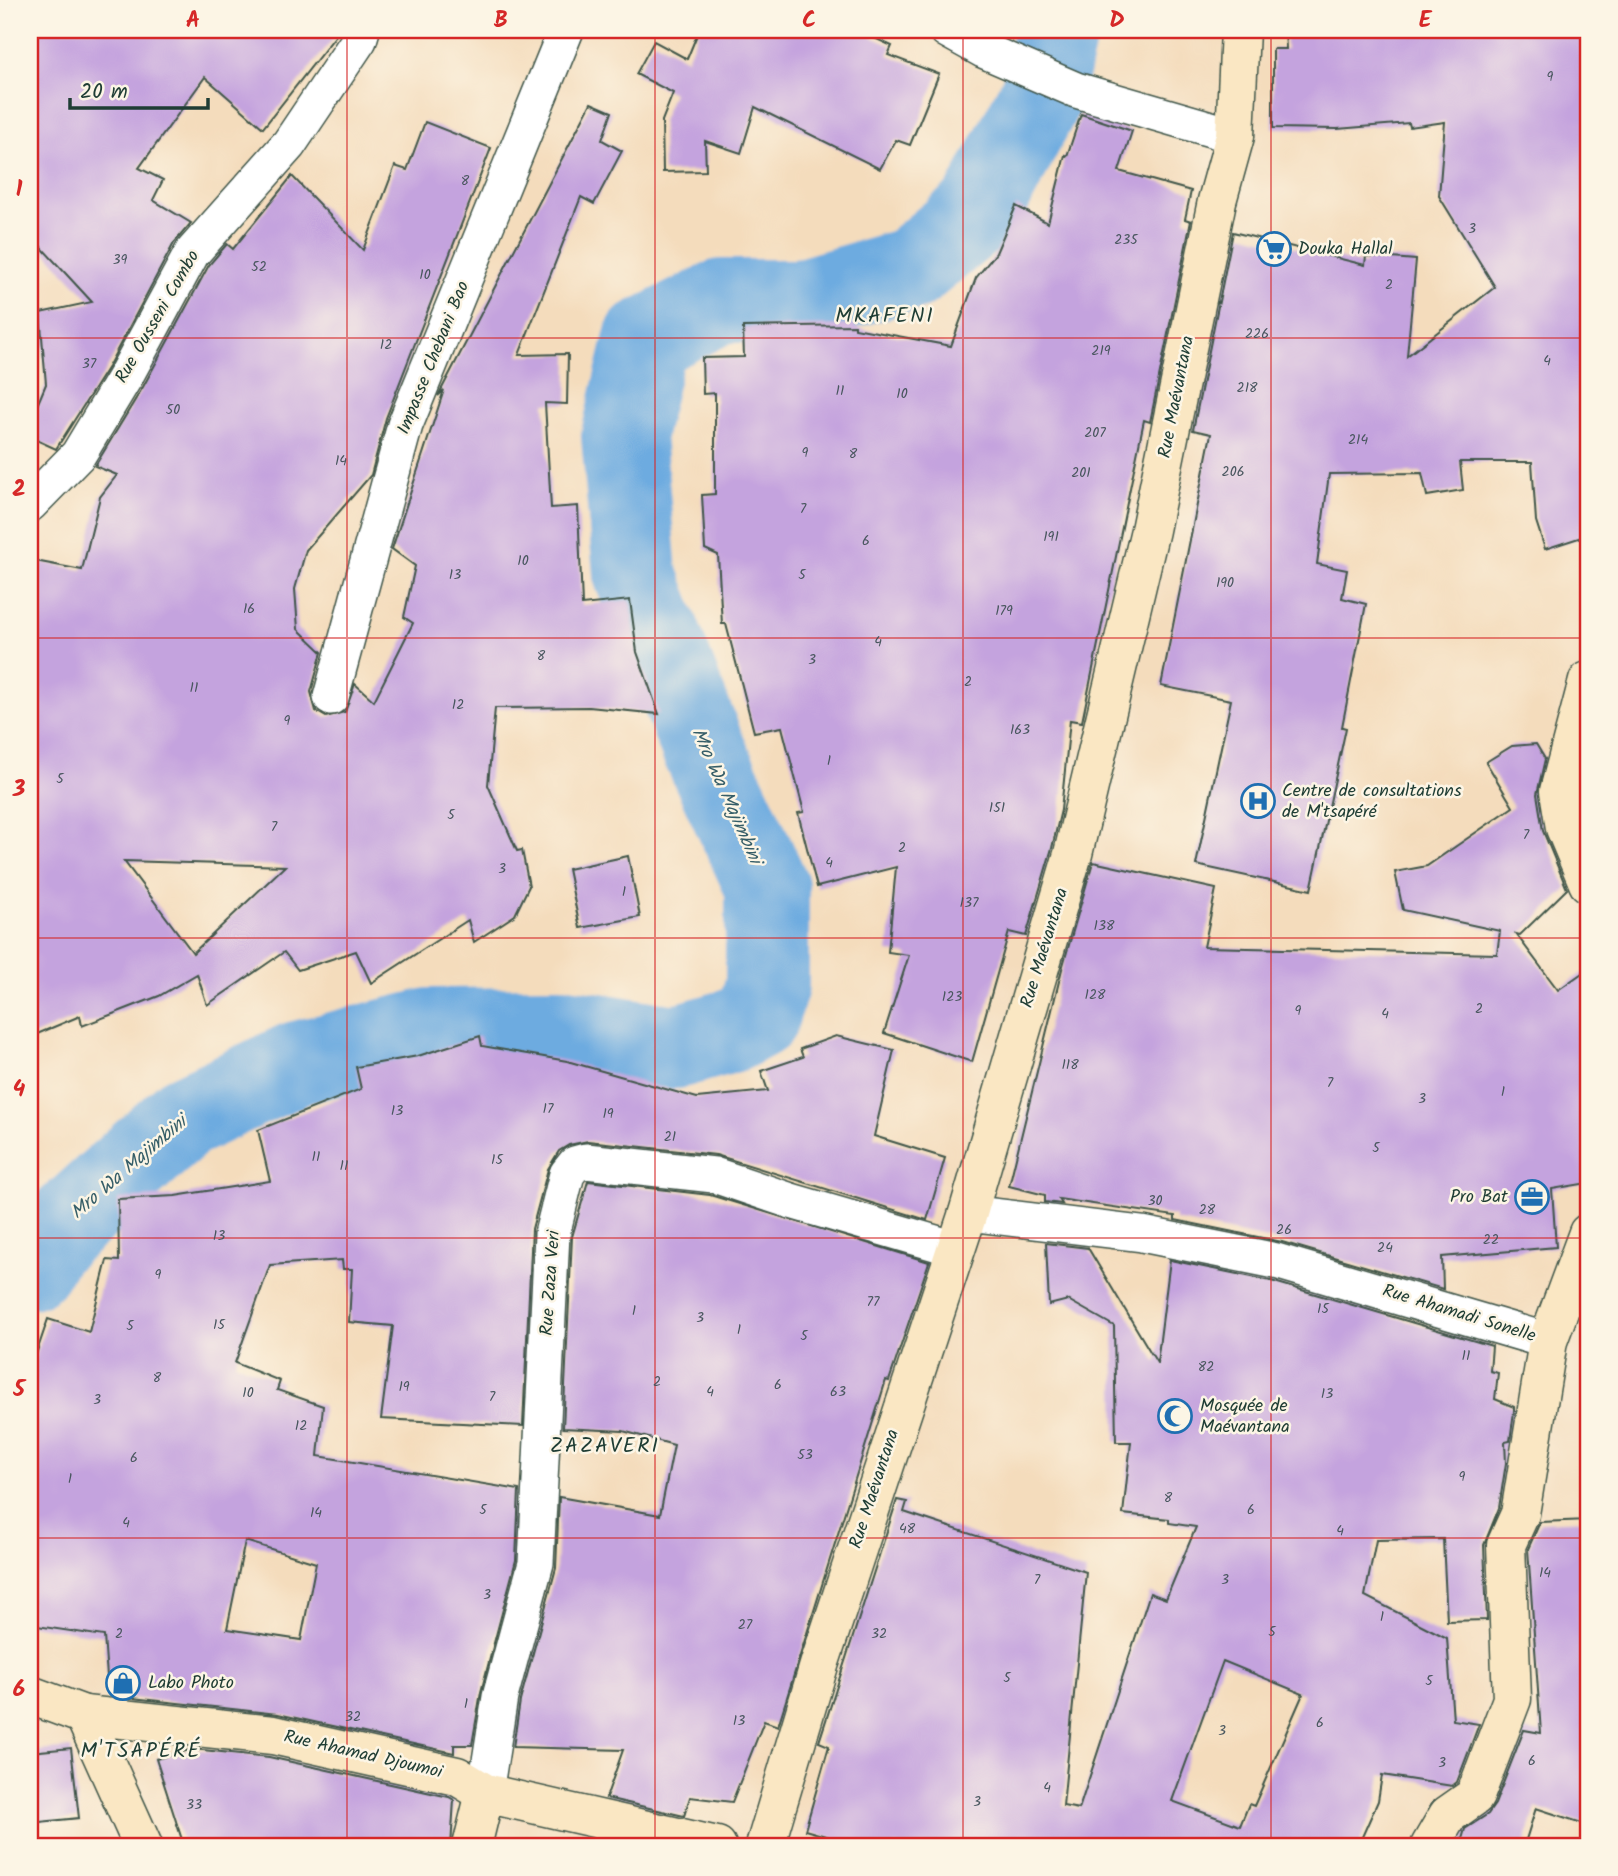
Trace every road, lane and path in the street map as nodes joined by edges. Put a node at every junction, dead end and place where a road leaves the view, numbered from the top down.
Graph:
1 (362, 30) edge
2 (566, 30) edge
3 (947, 30) edge
4 (1240, 30) edge
5 (1235, 136) junction
6 (30, 504) edge
7 (1588, 681) edge
8 (331, 697) dead end
9 (1588, 883) edge
10 (968, 1213) junction
11 (1588, 1233) edge
12 (956, 1249) junction
13 (1548, 1341) junction
14 (30, 1695) edge
15 (84, 1715) junction
16 (485, 1793) junction
17 (143, 1846) edge
18 (472, 1846) edge
19 (717, 1846) edge
20 (765, 1846) edge
21 (1430, 1846) edge

1 - 6 street, Rue Ousseni Combo
2 - 8 street, Impasse Chebani Bao
3 - 5 street
4 - 5 street, Rue Maévantana
5 - 10 street, Rue Maévantana
7 - 9 street
10 - 12 street, Rue Maévantana
10 - 13 street, Rue Ahamadi Sonelle
11 - 13 street
12 - 16 street, Rue Zaza Veri
12 - 20 street, Rue Maévantana
13 - 21 street, Rue Ahamadi Sonelle
14 - 15 street, Rue Ahamad Djoumoi
15 - 16 street, Rue Ahamad Djoumoi
15 - 17 street
16 - 18 street
16 - 19 street, Rue Ahamad Djoumoi

